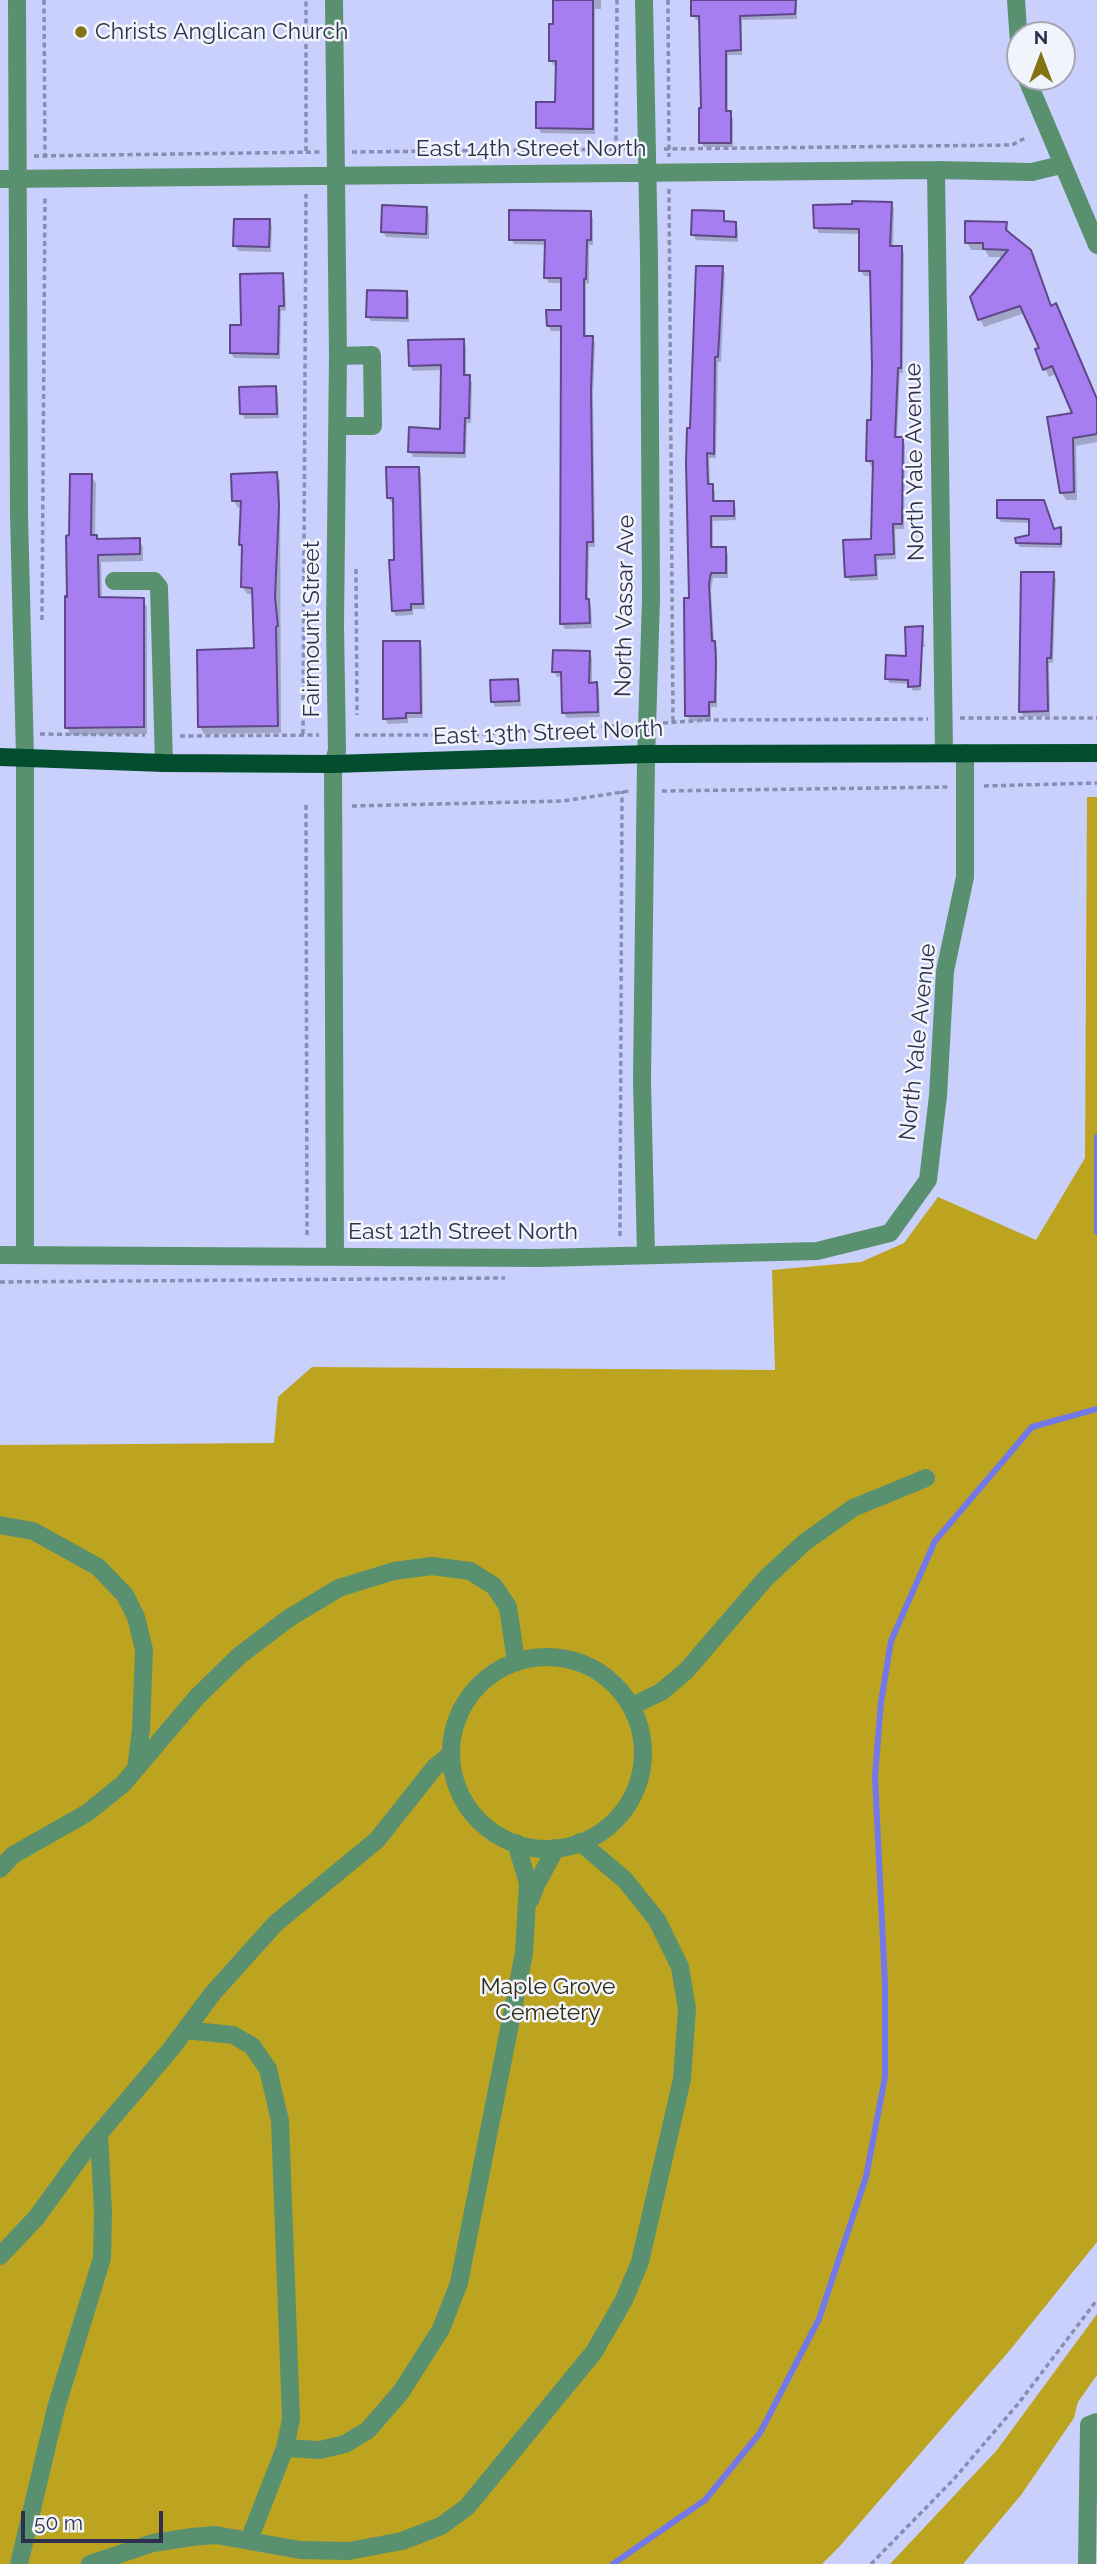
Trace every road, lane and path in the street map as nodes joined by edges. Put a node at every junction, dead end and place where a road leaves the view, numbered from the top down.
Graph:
1 (17, 0) edge
2 (44, 0) edge
3 (306, 0) edge
4 (334, 0) edge
5 (617, 0) edge
6 (644, 0) edge
7 (668, 0) edge
8 (1016, 0) edge
9 (1017, 21) edge
10 (1032, 91) edge
11 (1027, 137) dead end
12 (616, 149) junction
13 (647, 149) junction
14 (669, 149) junction
15 (306, 152) junction
16 (336, 152) junction
17 (19, 156) junction
18 (45, 156) junction
19 (1061, 165) junction
20 (936, 170) junction
21 (648, 173) junction
22 (669, 173) junction
23 (306, 175) junction
24 (337, 175) junction
25 (0, 179) edge
26 (19, 179) junction
27 (45, 179) junction
28 (1097, 245) edge
29 (338, 356) junction
30 (338, 426) junction
31 (114, 581) dead end
32 (42, 623) dead end
33 (944, 718) junction
34 (1097, 718) edge
35 (673, 723) junction
36 (648, 724) junction
37 (25, 730) junction
38 (303, 734) junction
39 (163, 735) junction
40 (337, 736) junction
41 (944, 753) junction
42 (965, 753) junction
43 (1097, 753) edge
44 (647, 754) junction
45 (0, 757) edge
46 (25, 757) junction
47 (164, 763) junction
48 (333, 764) junction
49 (1097, 783) edge
50 (965, 786) junction
51 (622, 791) junction
52 (646, 791) junction
53 (306, 805) dead end
54 (352, 805) dead end
55 (910, 1205) joint
56 (620, 1236) dead end
57 (307, 1237) dead end
58 (0, 1255) edge
59 (25, 1255) junction
60 (646, 1255) junction
61 (335, 1257) junction
62 (507, 1278) dead end
63 (0, 1282) edge
64 (926, 1478) dead end
65 (0, 1525) edge
66 (516, 1661) junction
67 (632, 1706) junction
68 (452, 1754) junction
69 (136, 1769) junction
70 (580, 1842) junction
71 (516, 1843) junction
72 (556, 1848) junction
73 (2, 1864) edge
74 (528, 1907) junction
75 (185, 2030) junction
76 (99, 2134) junction
77 (0, 2256) edge
78 (1097, 2300) edge
79 (1093, 2423) edge
80 (285, 2448) junction
81 (249, 2540) junction
82 (19, 2564) edge
83 (90, 2564) edge
84 (871, 2564) edge
85 (1087, 2564) edge

1 - 17 street
2 - 18 path
3 - 15 path
4 - 16 street, Fairmount Street
5 - 12 path
6 - 13 street, North Vassar Ave
7 - 14 path
8 - 9 street
10 - 19 street
11 - 14 path
12 - 13 path
12 - 16 path
13 - 14 path
13 - 21 street, North Vassar Ave
14 - 22 path
15 - 16 path
15 - 18 path
15 - 23 path
16 - 24 street, Fairmount Street
17 - 18 path
17 - 26 street
18 - 27 path
19 - 20 street, East 14th Street North
19 - 28 street
20 - 22 street, East 14th Street North
20 - 33 street, North Yale Avenue
21 - 22 street, East 14th Street North
21 - 24 street, East 14th Street North
21 - 36 street, North Vassar Ave
22 - 35 path
23 - 24 street, East 14th Street North
23 - 27 street, East 14th Street North
23 - 38 path
24 - 29 street, Fairmount Street
25 - 26 street, East 14th Street North
26 - 27 street, East 14th Street North
26 - 37 street
27 - 32 path
29 - 30 street, Fairmount Street
29 - 30 street
30 - 40 street, Fairmount Street
31 - 39 street
33 - 34 path
33 - 35 path
33 - 41 street, North Yale Avenue
35 - 36 path
36 - 40 path
36 - 44 street, North Vassar Ave
37 - 39 path
37 - 46 street
38 - 39 path
38 - 40 path
39 - 47 street
40 - 48 street, Fairmount Street
41 - 42 main road, East 13th Street North
41 - 44 main road, East 13th Street North
42 - 43 main road, East 13th Street North
42 - 50 street, North Yale Avenue
44 - 48 main road, East 13th Street North
44 - 52 street, North Vassar Ave
45 - 46 main road, East 13th Street North
46 - 47 main road, East 13th Street North
46 - 59 street
47 - 48 main road, East 13th Street North
48 - 61 street, Fairmount Street
49 - 50 path
50 - 52 path
50 - 55 street, North Yale Avenue
51 - 52 path
51 - 54 path
51 - 56 path
52 - 60 street, North Vassar Ave
53 - 57 path
55 - 60 street, East 12th Street North
58 - 59 street, East 12th Street North
59 - 61 street, East 12th Street North
60 - 61 street, East 12th Street North
62 - 63 path
64 - 67 street
65 - 69 street
66 - 67 street
66 - 68 street
66 - 69 street
67 - 70 street
68 - 71 street
68 - 75 street
69 - 73 street
70 - 72 street
70 - 81 street
71 - 72 street
71 - 74 street
72 - 74 street
74 - 80 street
75 - 76 street
75 - 80 street
76 - 77 street
76 - 82 street
78 - 84 path
79 - 85 street
80 - 81 street
81 - 83 street

